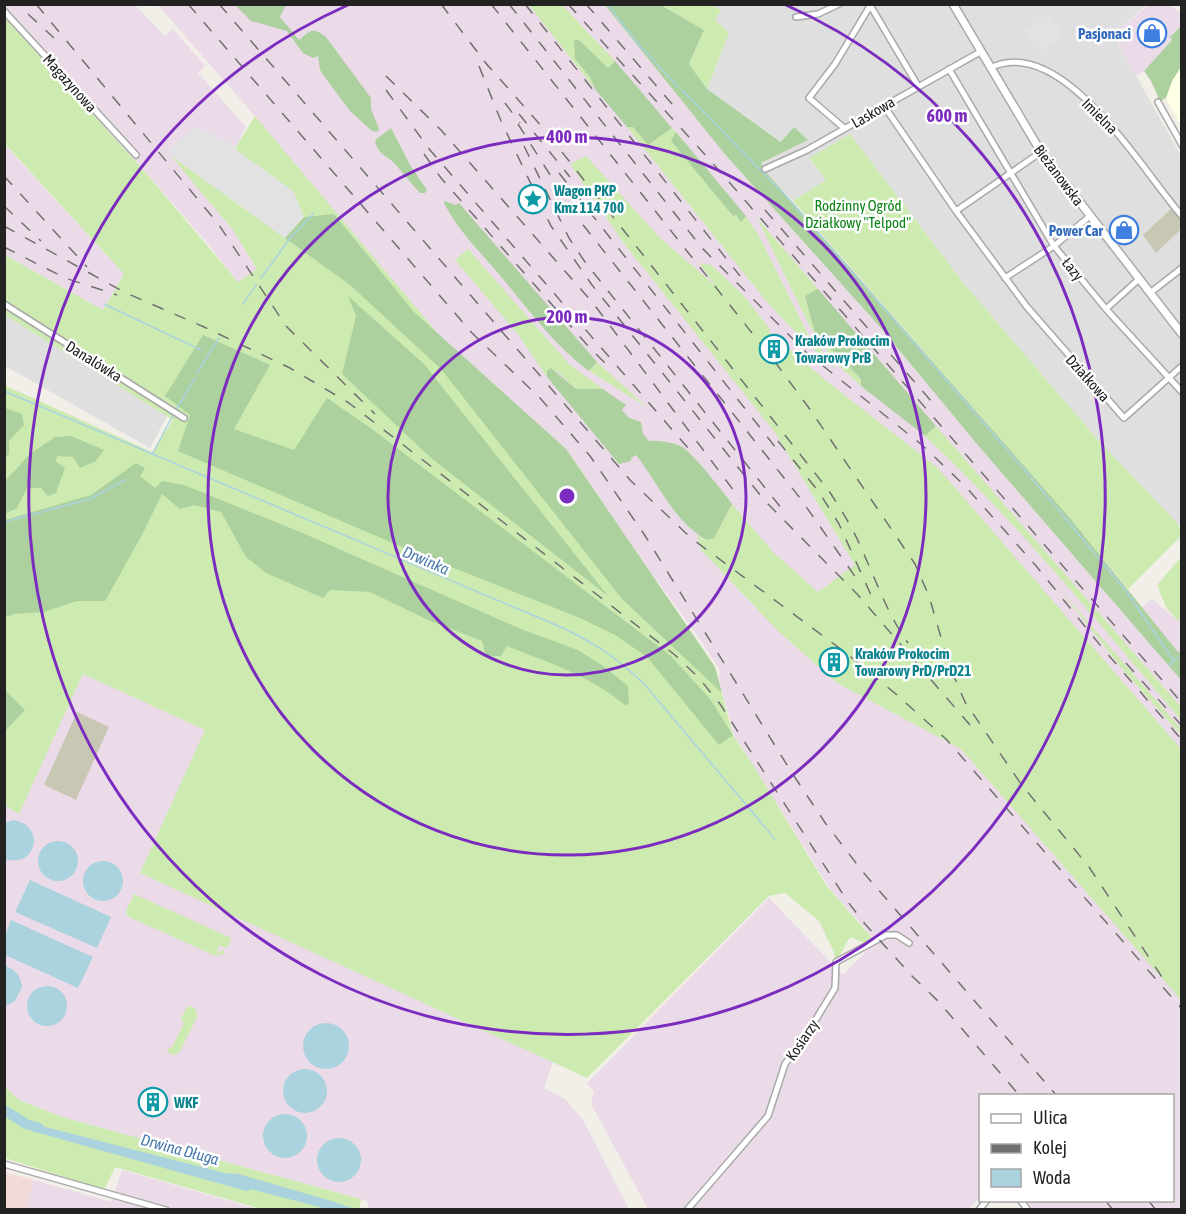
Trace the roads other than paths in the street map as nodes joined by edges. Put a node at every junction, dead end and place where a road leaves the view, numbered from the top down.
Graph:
1 (839, 4) edge
2 (953, 4) edge
3 (870, 5) edge
4 (4, 11) edge
5 (796, 17) dead end
6 (980, 52) junction
7 (990, 68) junction
8 (949, 69) junction
9 (918, 86) junction
10 (1158, 102) dead end
11 (884, 106) junction
12 (844, 128) junction
13 (1182, 145) edge
14 (1041, 152) junction
15 (135, 155) dead end
16 (765, 169) dead end
17 (1010, 174) junction
18 (956, 211) junction
19 (1090, 216) junction
20 (1182, 216) edge
21 (1054, 246) junction
22 (1182, 268) edge
23 (1005, 278) junction
24 (1139, 279) junction
25 (1149, 293) junction
26 (4, 304) edge
27 (1106, 309) junction
28 (1182, 334) edge
29 (1182, 366) edge
30 (1169, 378) junction
31 (1182, 392) edge
32 (184, 418) dead end
33 (909, 943) dead end
34 (4, 1164) edge
35 (166, 1209) edge
36 (687, 1209) edge

1 - 5 street
2 - 6 street, Bieżanowska
3 - 9 street
3 - 12 street
4 - 15 street, Magazynowa
6 - 7 street, Bieżanowska
6 - 8 street, Laskowa
7 - 14 street, Bieżanowska
7 - 20 street, Imielna
8 - 9 street, Laskowa
8 - 17 street, Łazy
9 - 11 street, Laskowa
10 - 13 street
11 - 12 street, Laskowa
11 - 18 street, Działkowa
12 - 16 street, Laskowa
14 - 17 street
14 - 19 street, Bieżanowska
17 - 18 street
17 - 21 street, Łazy
18 - 23 street, Działkowa
19 - 21 street
19 - 24 street, Bieżanowska
21 - 23 street
21 - 27 street, Łazy
22 - 25 street
23 - 30 street, Działkowa
24 - 25 street, Bieżanowska
24 - 27 street
25 - 28 street, Bieżanowska
26 - 32 street, Danalówka
27 - 30 street, Łazy
29 - 30 street, Działkowa
30 - 31 street, Łazy
33 - 36 street, Kosiarzy
34 - 35 street

